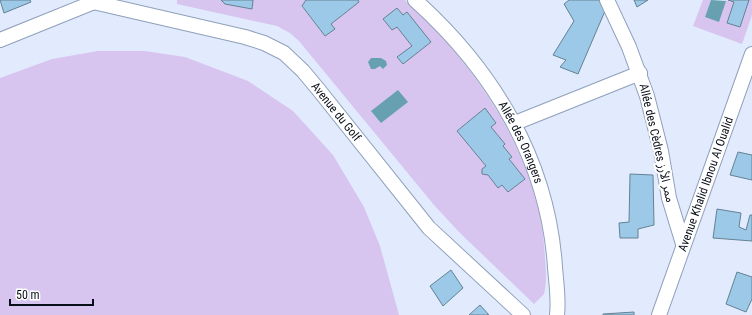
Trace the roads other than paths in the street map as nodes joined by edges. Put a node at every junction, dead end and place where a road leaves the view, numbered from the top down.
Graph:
1 (415, 0) edge
2 (607, 0) edge
3 (96, 1) edge
4 (0, 40) edge
5 (752, 54) edge
6 (640, 73) junction
7 (515, 123) junction
8 (684, 244) junction
9 (523, 315) edge
10 (557, 315) edge
11 (659, 315) edge

1 - 7 street, Allée des Orangers
2 - 6 street, Allée des Cèdres ممر الأرز
3 - 4 street
3 - 9 street, Avenue du Golf
5 - 8 street, Avenue Khalid Ibnou Al Oualid
6 - 7 street
6 - 8 street, Allée des Cèdres ممر الأرز
7 - 10 street, Allée des Orangers
8 - 11 street, Avenue Khalid Ibnou Al Oualid

